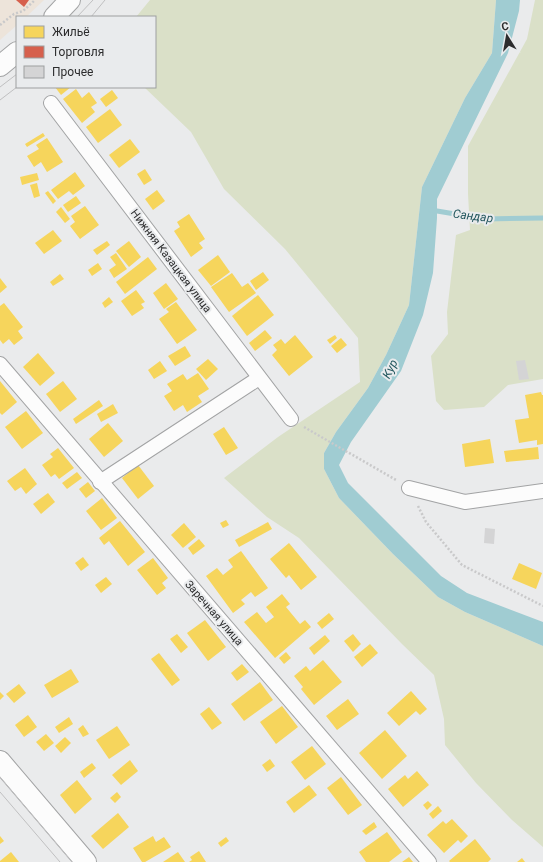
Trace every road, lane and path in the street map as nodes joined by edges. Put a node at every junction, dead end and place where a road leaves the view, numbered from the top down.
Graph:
1 (35, 0) edge
2 (70, 0) edge
3 (55, 16) edge
4 (0, 25) edge
5 (16, 53) edge
6 (0, 66) edge
7 (51, 103) dead end
8 (0, 364) edge
9 (259, 378) junction
10 (291, 419) joint
11 (100, 482) junction
12 (409, 488) junction
13 (543, 491) edge
14 (543, 606) edge
15 (0, 761) edge
16 (86, 862) edge
17 (429, 862) edge

1 - 4 path
2 - 3 main road
5 - 6 main road
7 - 9 street, Нижняя Казацкая улица
8 - 11 street, Заречная улица
9 - 10 street, Нижняя Казацкая улица
9 - 11 street
10 - 12 path
11 - 17 street, Заречная улица
12 - 13 street
12 - 14 path
15 - 16 main road

